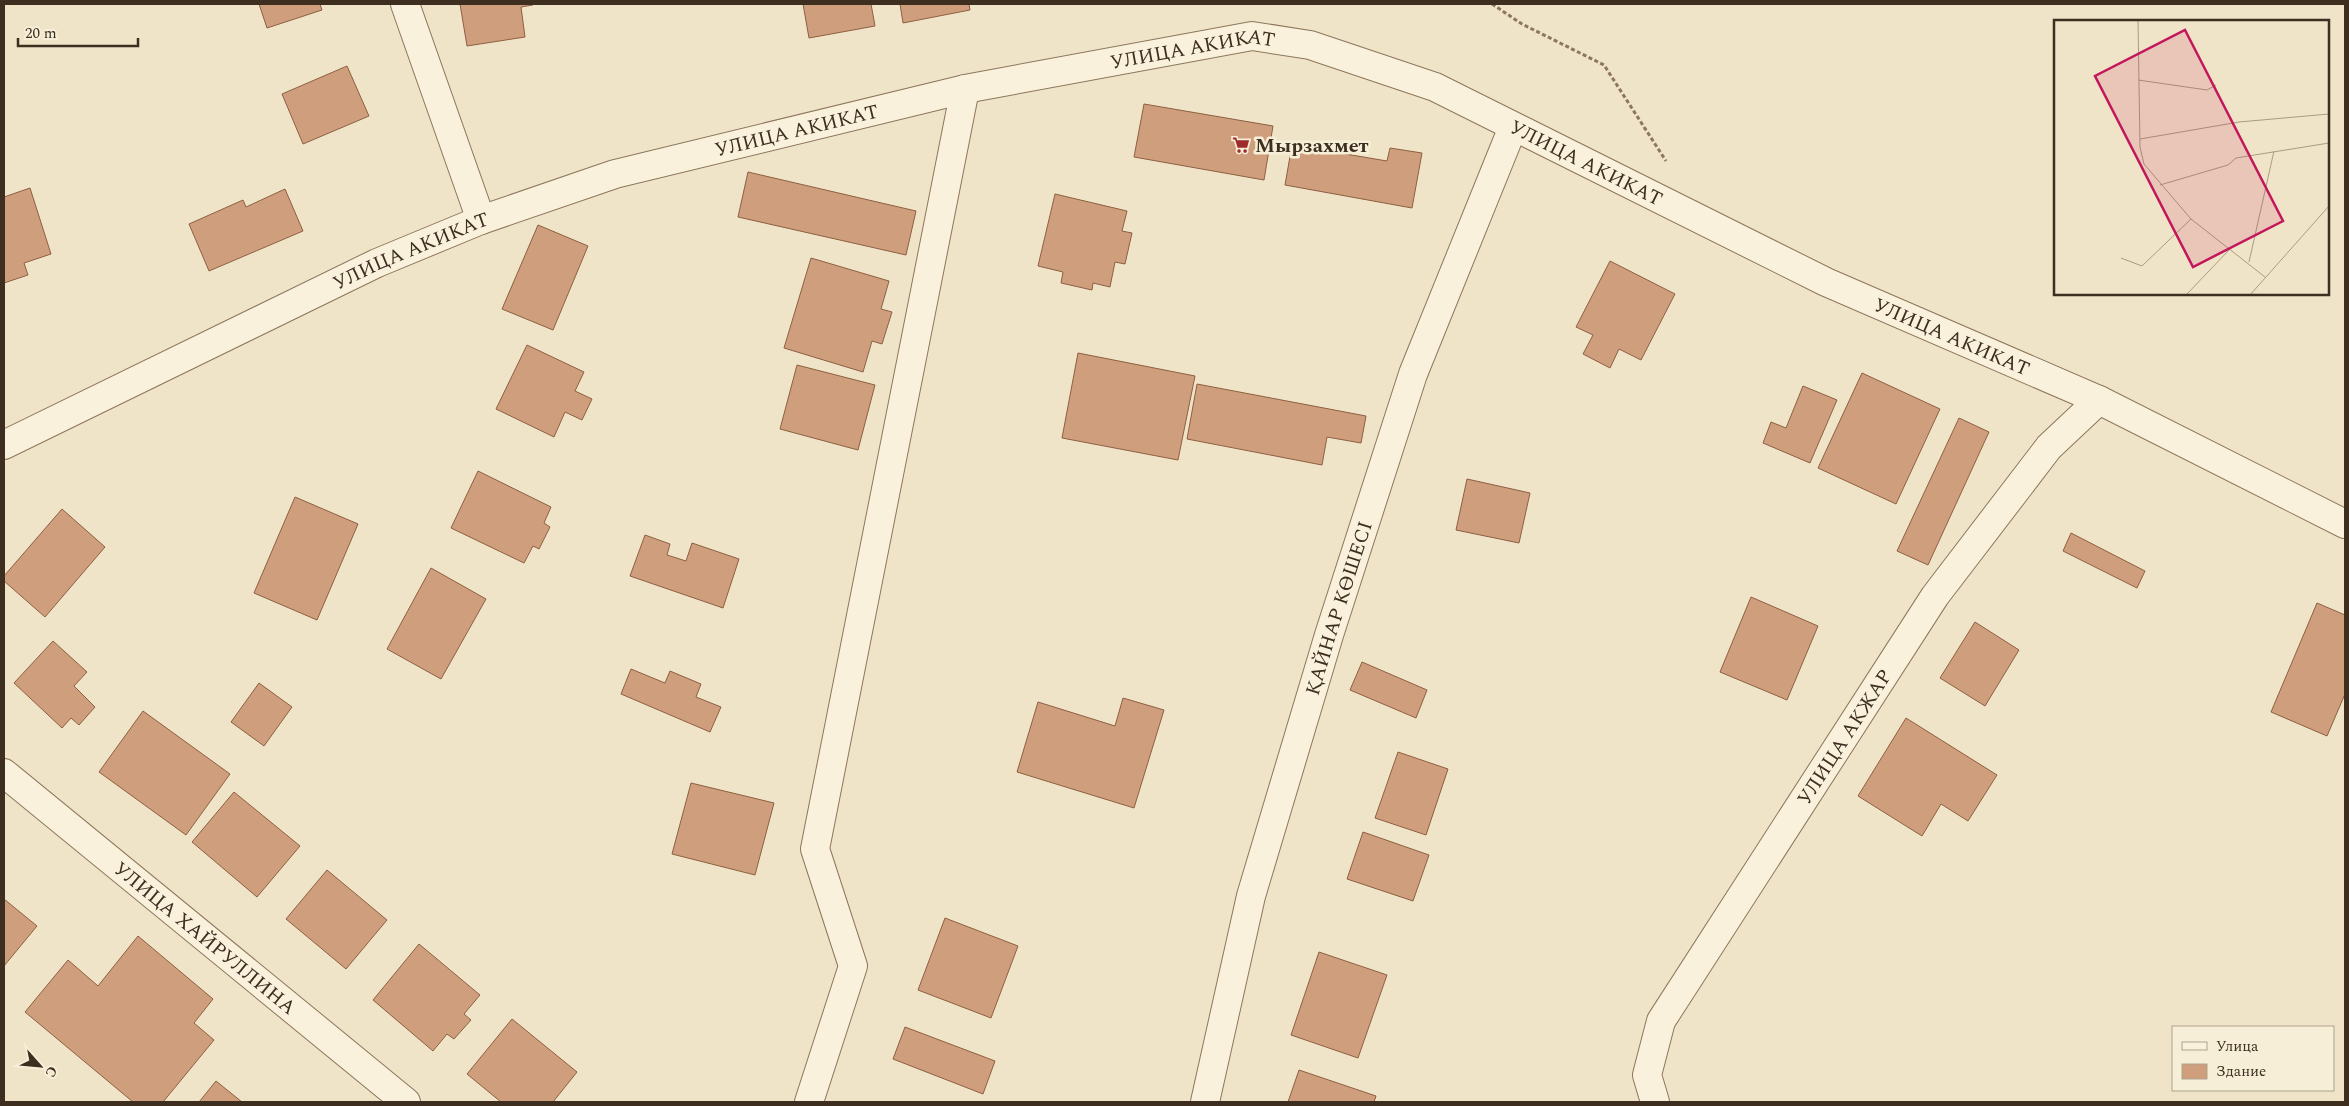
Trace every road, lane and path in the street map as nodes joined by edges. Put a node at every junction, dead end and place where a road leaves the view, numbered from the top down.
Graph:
1 (405, 4) edge
2 (1492, 4) edge
3 (965, 90) junction
4 (1513, 127) junction
5 (1671, 169) dead end
6 (482, 220) junction
7 (2099, 400) junction
8 (4, 445) edge
9 (2345, 524) edge
10 (4, 773) edge
11 (406, 1102) edge
12 (809, 1102) edge
13 (1205, 1102) edge
14 (1655, 1102) edge

1 - 6 street
2 - 5 path
3 - 4 street, УЛИЦА АКИКАТ
3 - 6 street, УЛИЦА АКИКАТ
3 - 12 street
4 - 7 street, УЛИЦА АКИКАТ
4 - 13 street, ҚАЙНАР КӨШЕСІ
6 - 8 street, УЛИЦА АКИКАТ
7 - 9 street, УЛИЦА АКИКАТ
7 - 14 street, УЛИЦА АКЖАР
10 - 11 street, УЛИЦА ХАЙРУЛЛИНА

